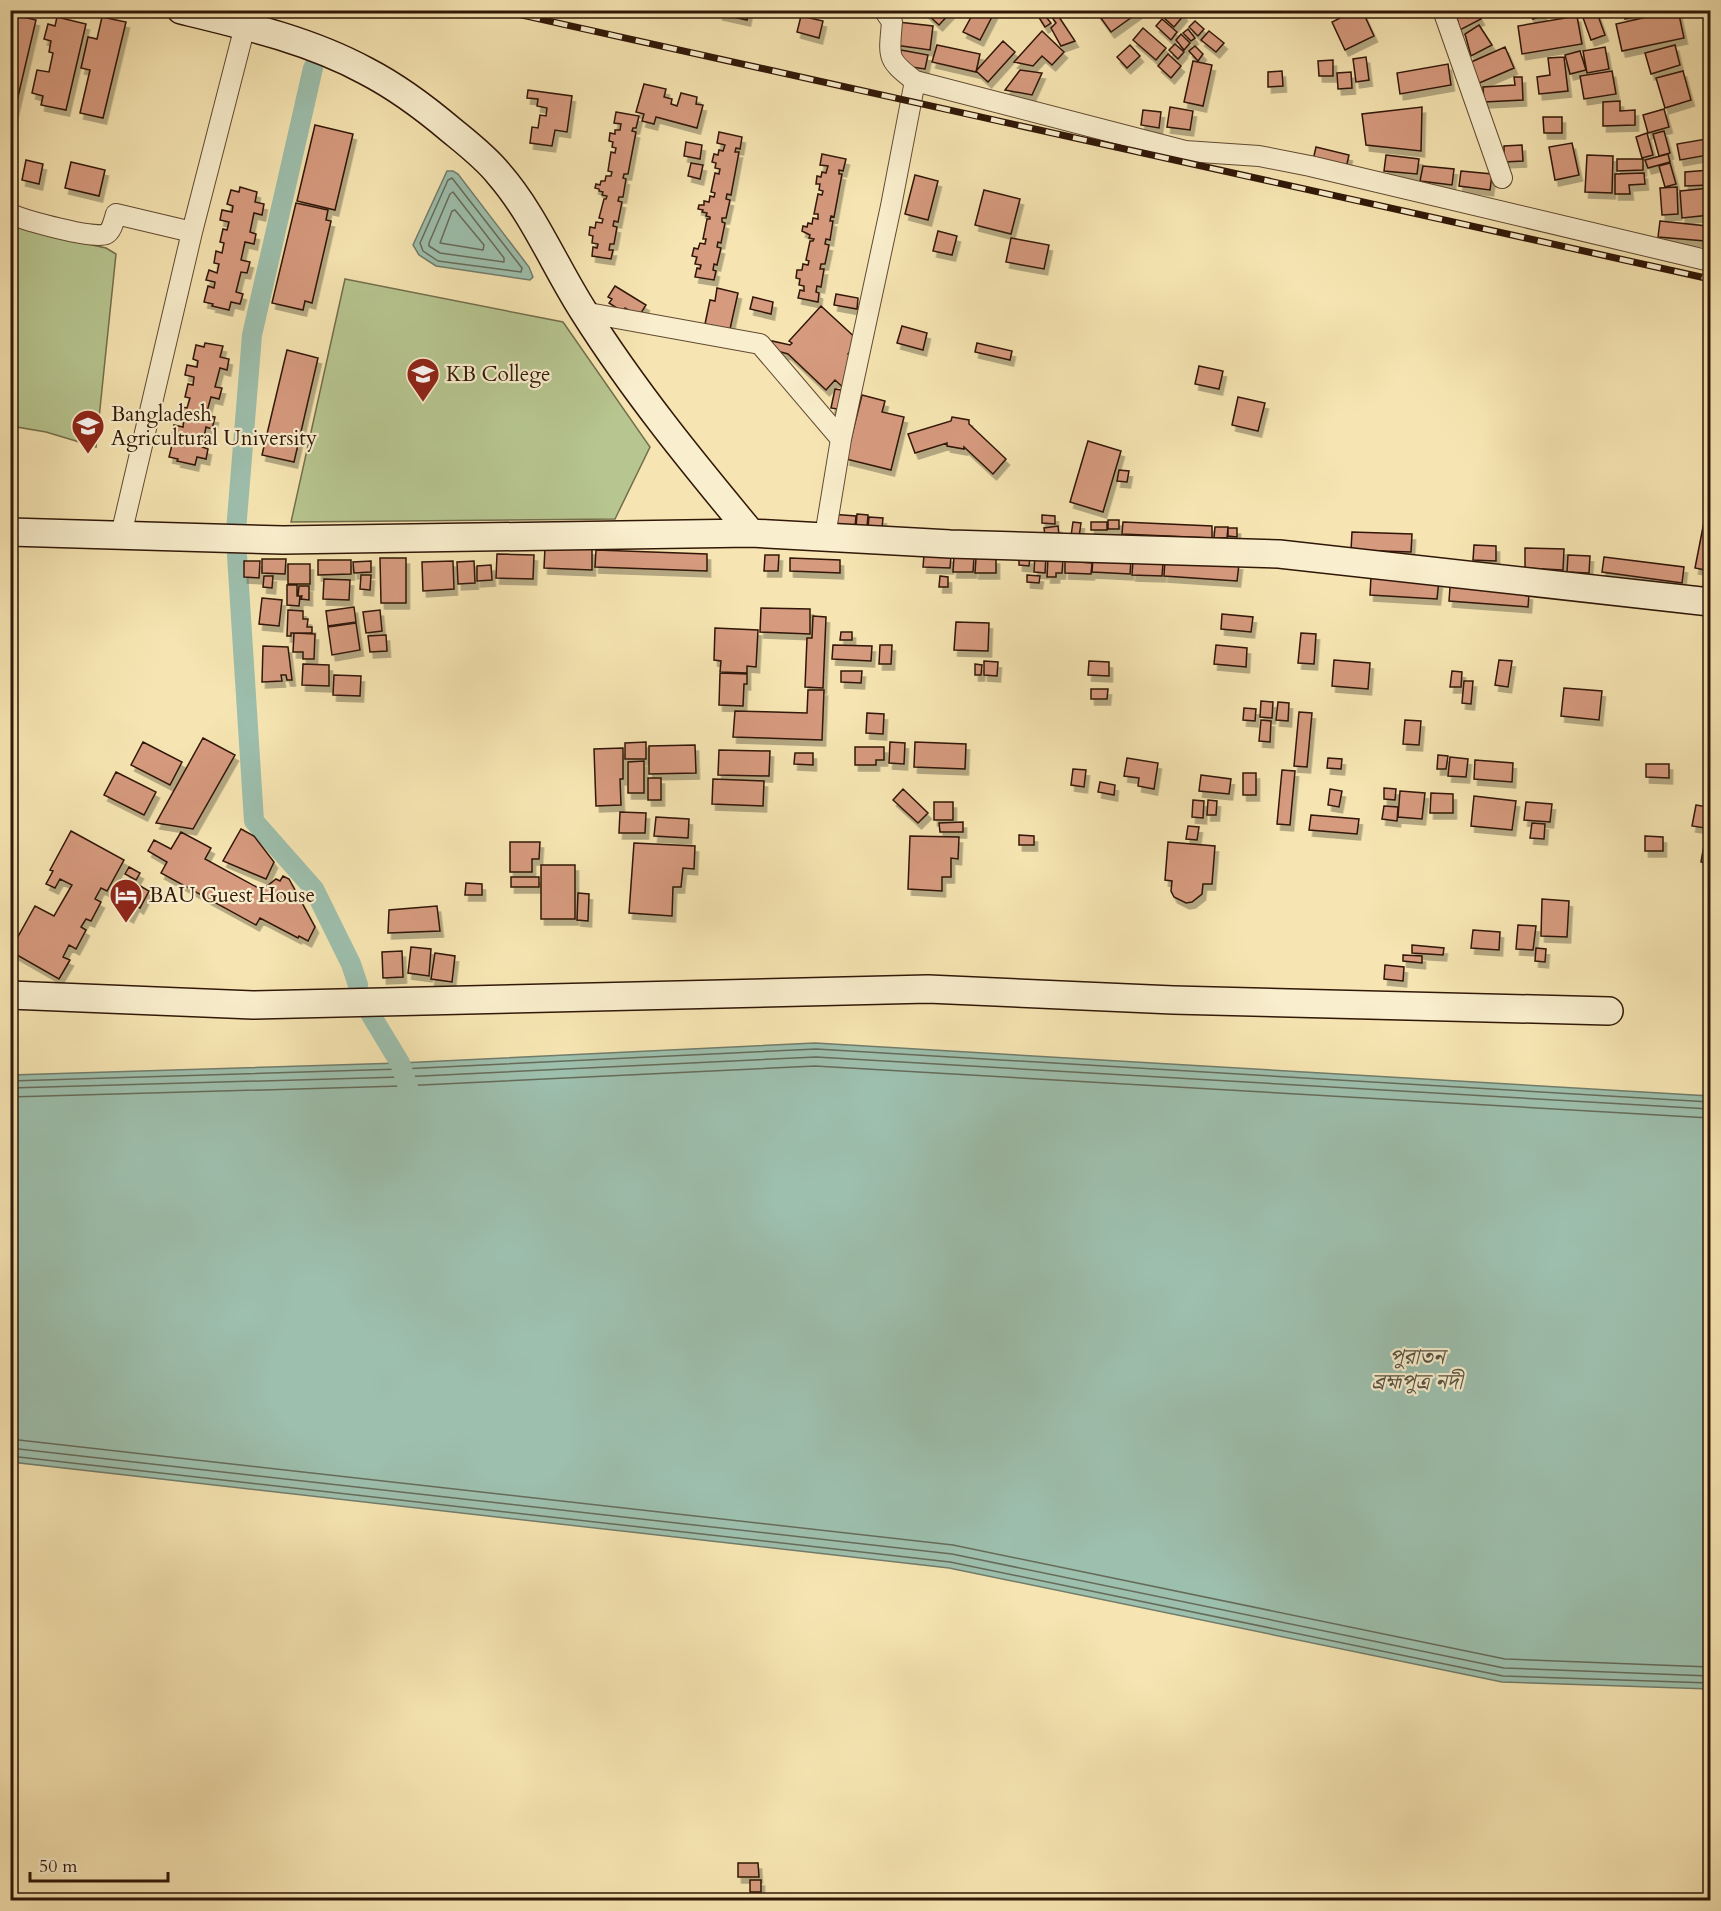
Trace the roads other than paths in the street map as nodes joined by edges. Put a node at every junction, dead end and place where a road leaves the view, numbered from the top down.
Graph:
1 (181, 10) edge
2 (884, 10) edge
3 (1443, 10) edge
4 (245, 26) junction
5 (915, 81) junction
6 (1502, 178) dead end
7 (10, 214) edge
8 (192, 232) junction
9 (1710, 261) edge
10 (584, 312) junction
11 (841, 439) junction
12 (10, 532) edge
13 (751, 533) junction
14 (121, 535) junction
15 (825, 536) junction
16 (1710, 602) edge
17 (10, 995) edge
18 (1609, 1011) dead end

1 - 4 street
2 - 5 street
3 - 6 street
4 - 8 street
4 - 10 street
5 - 9 street
5 - 11 street
7 - 8 street
8 - 14 street
10 - 11 street
10 - 13 street
11 - 15 street
12 - 14 street
13 - 14 street
13 - 15 street
15 - 16 street
17 - 18 street

